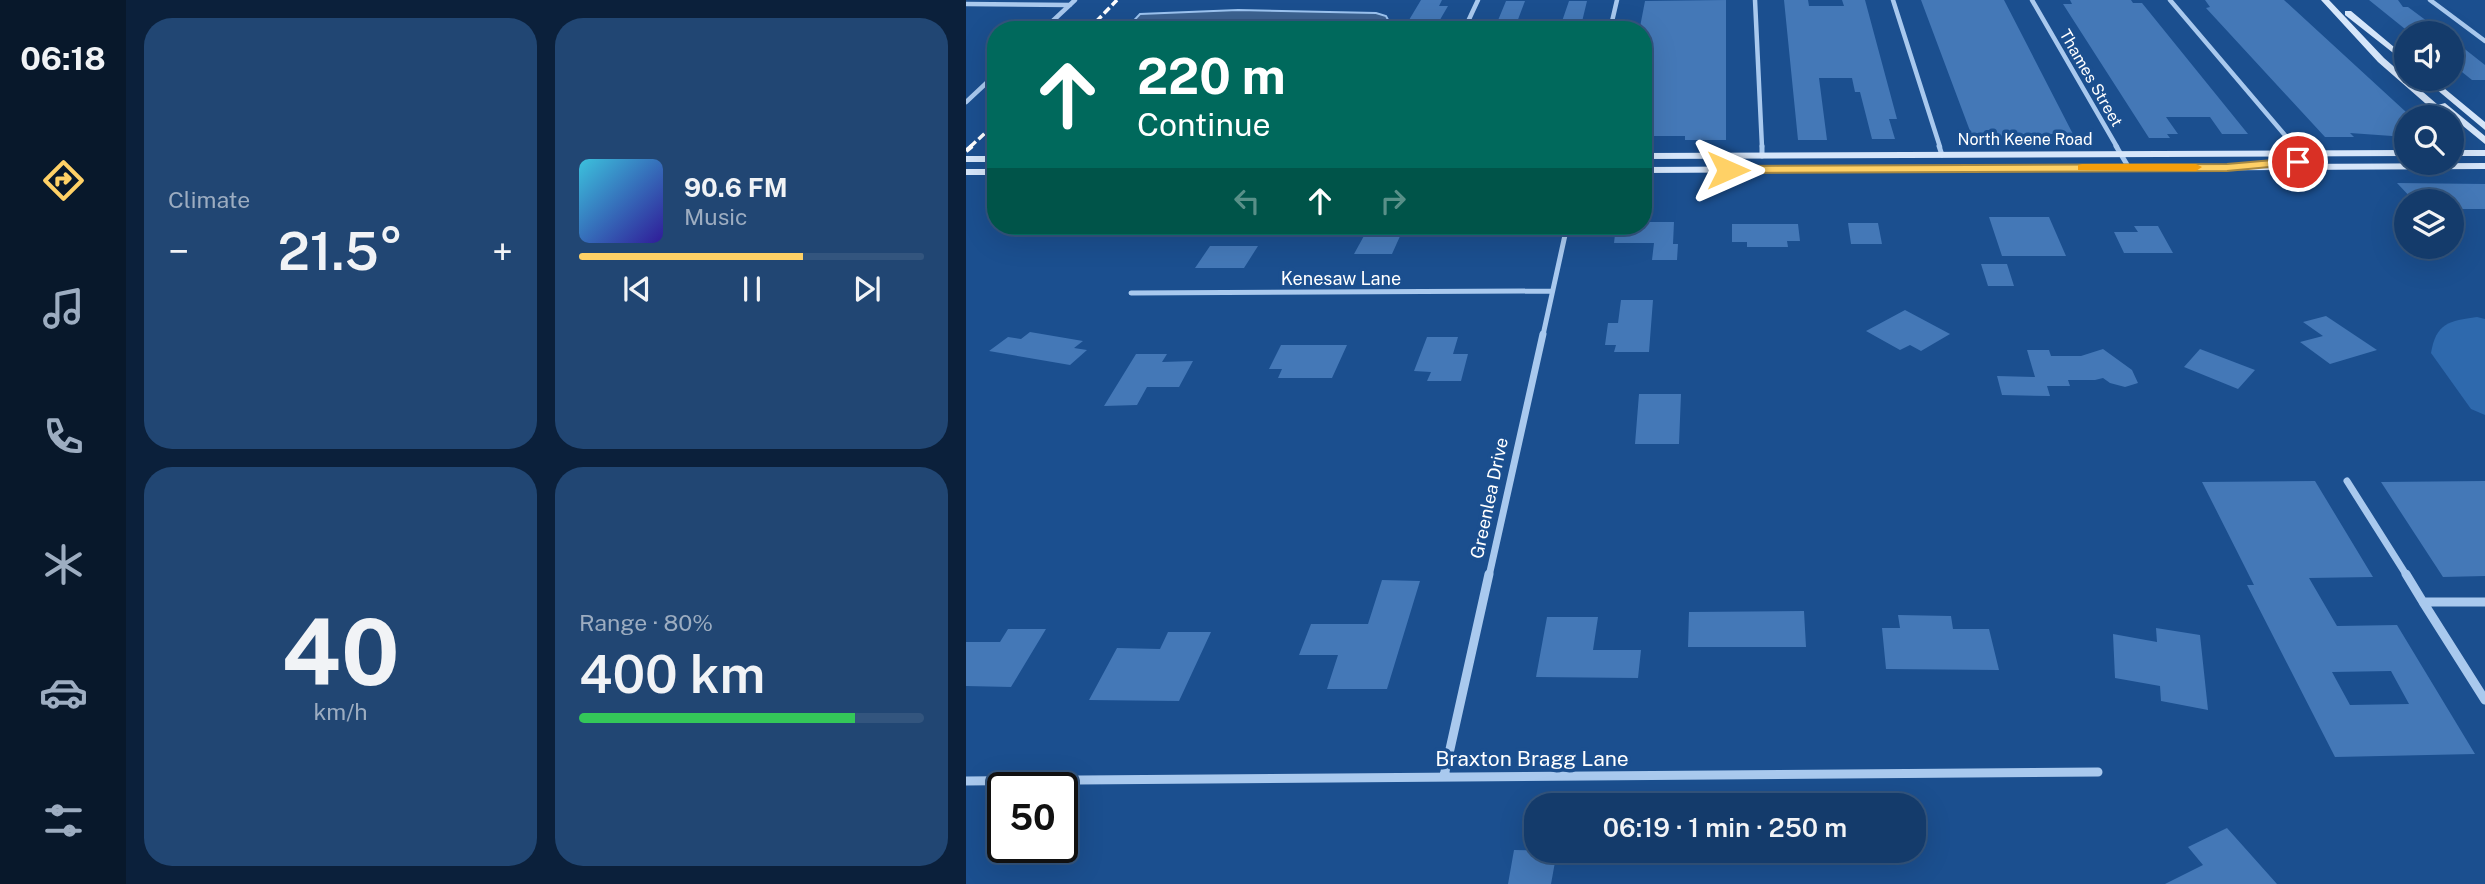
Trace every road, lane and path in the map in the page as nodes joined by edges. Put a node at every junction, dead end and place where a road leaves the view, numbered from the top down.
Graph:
1 (1075, 0) edge
2 (1478, 0) edge
3 (1617, 0) edge
4 (1755, 0) edge
5 (1893, 0) edge
6 (2032, 0) edge
7 (2170, 0) edge
8 (2327, 0) edge
9 (2430, 0) edge
10 (966, 4) edge
11 (1070, 5) junction
12 (1053, 21) edge
13 (1468, 21) edge
14 (1612, 21) edge
15 (2361, 39) junction
16 (2485, 41) edge
17 (2394, 52) edge
18 (2394, 64) edge
19 (987, 83) edge
20 (2426, 91) edge
21 (2442, 91) edge
22 (966, 103) edge
23 (2433, 105) edge
24 (2485, 127) edge
25 (2464, 135) edge
26 (2485, 141) edge
27 (2300, 153) junction
28 (2394, 153) edge
29 (2464, 154) edge
30 (1942, 155) junction
31 (2121, 155) junction
32 (1652, 156) edge
33 (1762, 156) junction
34 (2485, 157) edge
35 (966, 159) edge
36 (987, 159) edge
37 (2464, 160) edge
38 (2394, 161) edge
39 (2227, 167) junction
40 (2129, 168) junction
41 (1652, 170) edge
42 (966, 172) edge
43 (987, 172) edge
44 (1564, 235) edge
45 (1551, 291) junction
46 (1131, 293) dead end
47 (2347, 481) dead end
48 (2423, 602) junction
49 (2485, 602) edge
50 (2485, 700) edge
51 (2098, 772) dead end
52 (1444, 776) junction
53 (966, 782) edge

1 - 11 street
2 - 13 street
3 - 14 street
4 - 33 street
5 - 30 street
6 - 31 street, Thames Street
7 - 27 street
8 - 15 main road
8 - 17 main road
9 - 16 street
10 - 11 street
11 - 12 street
15 - 18 main road
15 - 23 main road
19 - 22 street
20 - 26 main road
21 - 24 main road
25 - 34 main road
27 - 28 main road, North Keene Road
27 - 31 main road, North Keene Road
29 - 34 main road
30 - 31 main road, North Keene Road
30 - 33 main road, North Keene Road
31 - 40 street, Thames Street
32 - 33 main road, North Keene Road
34 - 37 main road
34 - 39 main road, North Keene Road
35 - 36 main road
38 - 39 main road
39 - 40 main road, North Keene Road
40 - 41 main road, North Keene Road
42 - 43 main road
44 - 45 street, Greenlea Drive
45 - 46 street, Kenesaw Lane
45 - 52 street, Greenlea Drive
47 - 48 street
48 - 49 street
48 - 50 street
51 - 52 street, Braxton Bragg Lane
52 - 53 street, Braxton Bragg Lane

